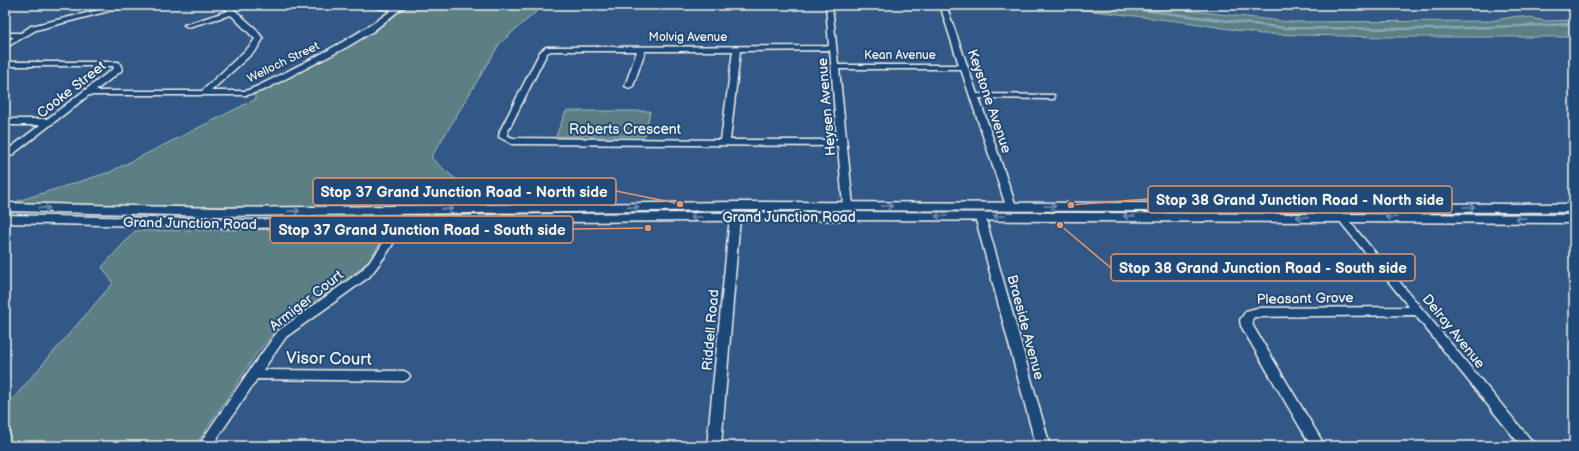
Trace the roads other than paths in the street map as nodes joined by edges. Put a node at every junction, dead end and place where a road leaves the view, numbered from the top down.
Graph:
1 (129, 5) edge
2 (226, 5) edge
3 (370, 5) edge
4 (829, 5) edge
5 (944, 5) edge
6 (401, 7) edge
7 (233, 12) junction
8 (188, 25) dead end
9 (5, 35) edge
10 (22, 35) junction
11 (5, 46) edge
12 (642, 48) junction
13 (737, 48) junction
14 (833, 48) junction
15 (544, 52) joint
16 (5, 64) edge
17 (964, 67) junction
18 (835, 68) junction
19 (629, 86) dead end
20 (87, 93) junction
21 (203, 94) junction
22 (975, 96) junction
23 (1051, 97) dead end
24 (5, 122) edge
25 (49, 122) junction
26 (725, 142) junction
27 (842, 142) junction
28 (5, 156) edge
29 (1011, 206) junction
30 (5, 207) edge
31 (1178, 207) junction
32 (1574, 208) edge
33 (96, 210) junction
34 (849, 211) junction
35 (979, 211) junction
36 (735, 212) junction
37 (1336, 212) junction
38 (405, 216) junction
39 (1252, 217) junction
40 (5, 218) edge
41 (1574, 221) edge
42 (116, 222) junction
43 (1418, 311) junction
44 (253, 374) junction
45 (404, 376) dead end
46 (205, 446) edge
47 (714, 446) edge
48 (1043, 446) edge
49 (1318, 446) edge
50 (1529, 446) edge

1 - 10 street
2 - 7 street
3 - 6 street
4 - 14 street, Heysen Avenue
5 - 17 street, Keystone Avenue
6 - 21 street, Welloch Street
7 - 8 street
7 - 21 street
9 - 10 street
10 - 11 street
12 - 13 street, Molvig Avenue
12 - 15 street, Molvig Avenue
12 - 19 street
13 - 14 street, Molvig Avenue
13 - 26 street
14 - 18 street, Heysen Avenue
15 - 26 street, Roberts Crescent
16 - 20 street, Cooke Street
17 - 18 street, Kean Avenue
17 - 22 street, Keystone Avenue
18 - 27 street, Heysen Avenue
20 - 21 street, Welloch Street
20 - 25 street, Cooke Street
22 - 23 street
22 - 29 street, Keystone Avenue
24 - 25 street
25 - 28 street, Cooke Street
26 - 27 street, Roberts Crescent
27 - 34 street, Heysen Avenue
29 -> 31 main road, Grand Junction Road
29 - 35 main road, Grand Junction Road
30 -> 33 main road, Grand Junction Road
31 - 37 main road, Grand Junction Road
31 - 39 main road
37 -> 32 main road, Grand Junction Road
33 -> 38 main road, Grand Junction Road
33 - 42 main road
34 - 35 main road, Grand Junction Road
34 - 36 main road, Grand Junction Road
39 -> 35 main road, Grand Junction Road
35 - 48 street, Braeside Avenue
36 - 38 main road, Grand Junction Road
36 - 47 street, Riddell Road
37 -> 39 main road, Grand Junction Road
41 -> 37 main road, Grand Junction Road
37 - 43 street, Delray Avenue
38 - 42 main road, Grand Junction Road
38 - 44 street, Armiger Court
40 - 42 main road, Grand Junction Road
43 - 49 street, Pleasant Grove
43 - 50 street, Delray Avenue
44 - 45 street, Visor Court
44 - 46 street, Armiger Court

